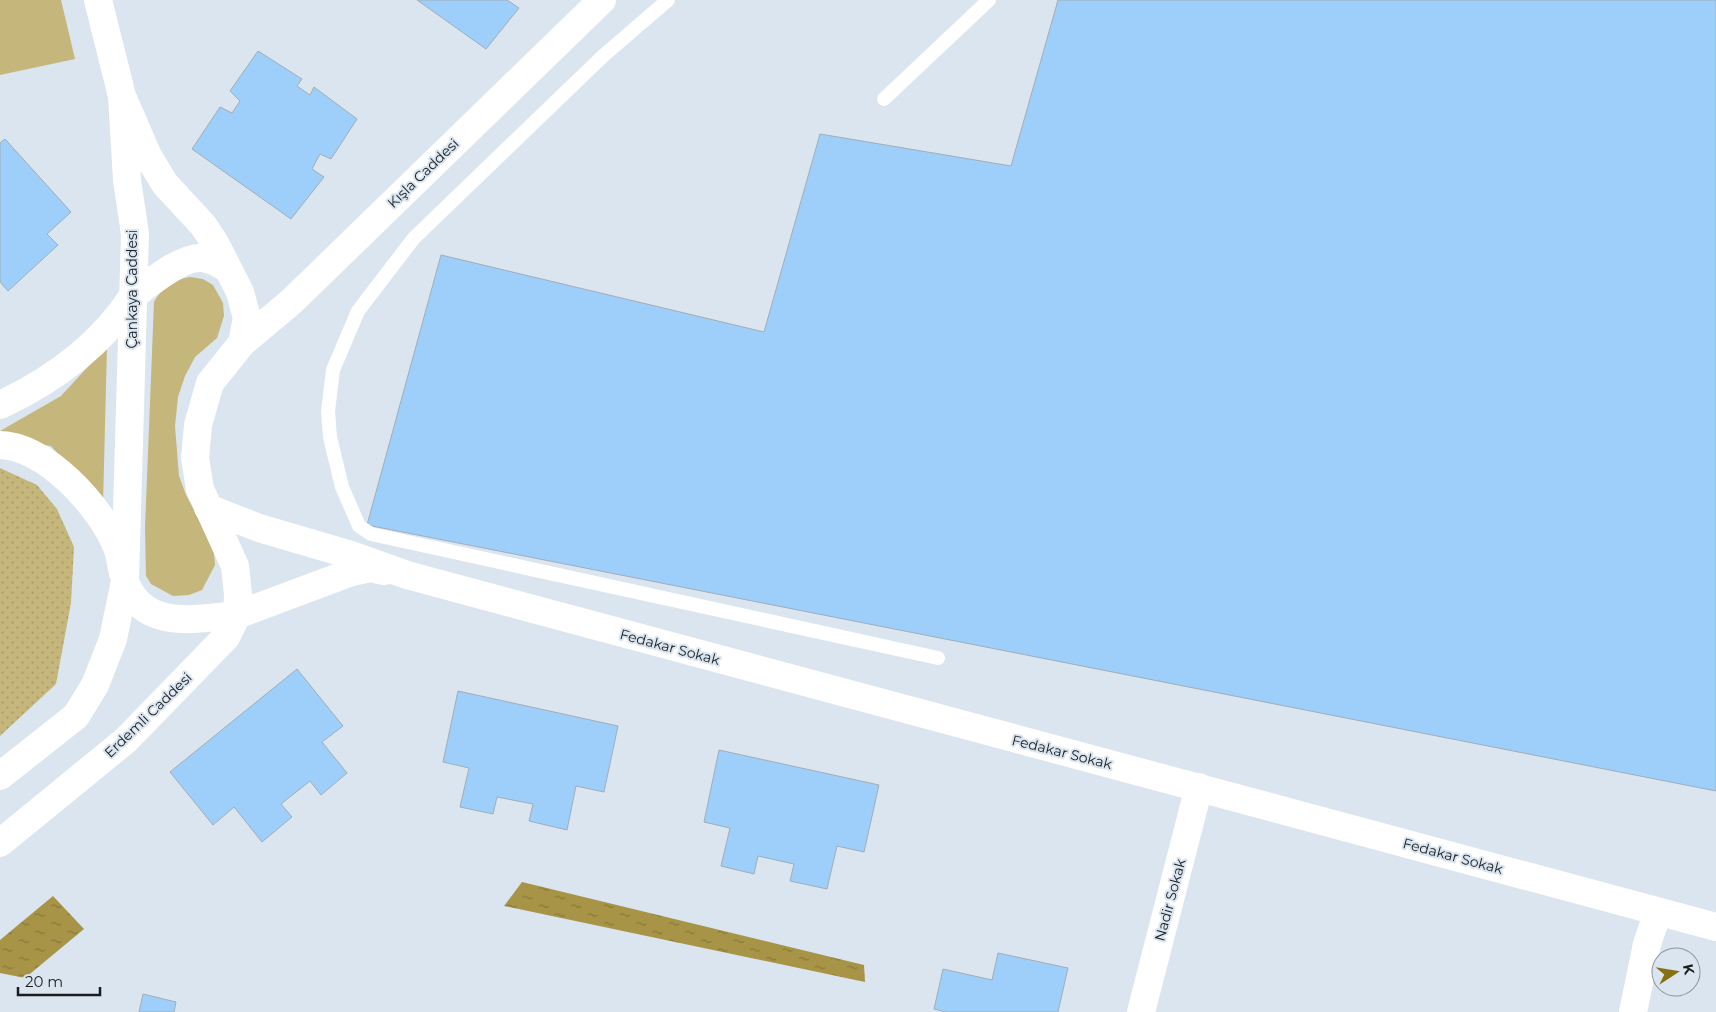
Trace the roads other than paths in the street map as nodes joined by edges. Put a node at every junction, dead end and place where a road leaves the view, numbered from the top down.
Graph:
1 (98, 0) edge
2 (602, 0) edge
3 (668, 0) edge
4 (989, 0) edge
5 (122, 96) junction
6 (884, 100) dead end
7 (228, 269) junction
8 (133, 296) junction
9 (242, 343) junction
10 (0, 405) edge
11 (0, 445) edge
12 (208, 508) junction
13 (407, 575) junction
14 (125, 581) junction
15 (237, 615) junction
16 (938, 658) dead end
17 (0, 776) edge
18 (1199, 787) junction
19 (0, 843) edge
20 (1658, 912) junction
21 (1716, 927) edge
22 (1140, 1012) edge
23 (1633, 1012) edge

1 - 5 main road, Çankaya Caddesi
2 - 9 main road, Kışla Caddesi
3 - 16 lane
4 - 6 lane
5 - 7 main road
5 - 8 main road, Çankaya Caddesi
7 - 8 main road
7 - 9 main road
8 - 10 main road
8 - 14 main road, Çankaya Caddesi
9 - 12 main road, Kışla Caddesi
11 - 14 main road
12 - 13 main road
12 - 15 main road, Kışla Caddesi
13 - 15 main road
13 - 18 main road, Fedakar Sokak
14 - 15 main road
14 - 17 main road
15 - 19 main road, Erdemli Caddesi
18 - 20 main road, Fedakar Sokak
18 - 22 main road, Nadir Sokak
20 - 21 main road, Fedakar Sokak
20 - 23 main road

